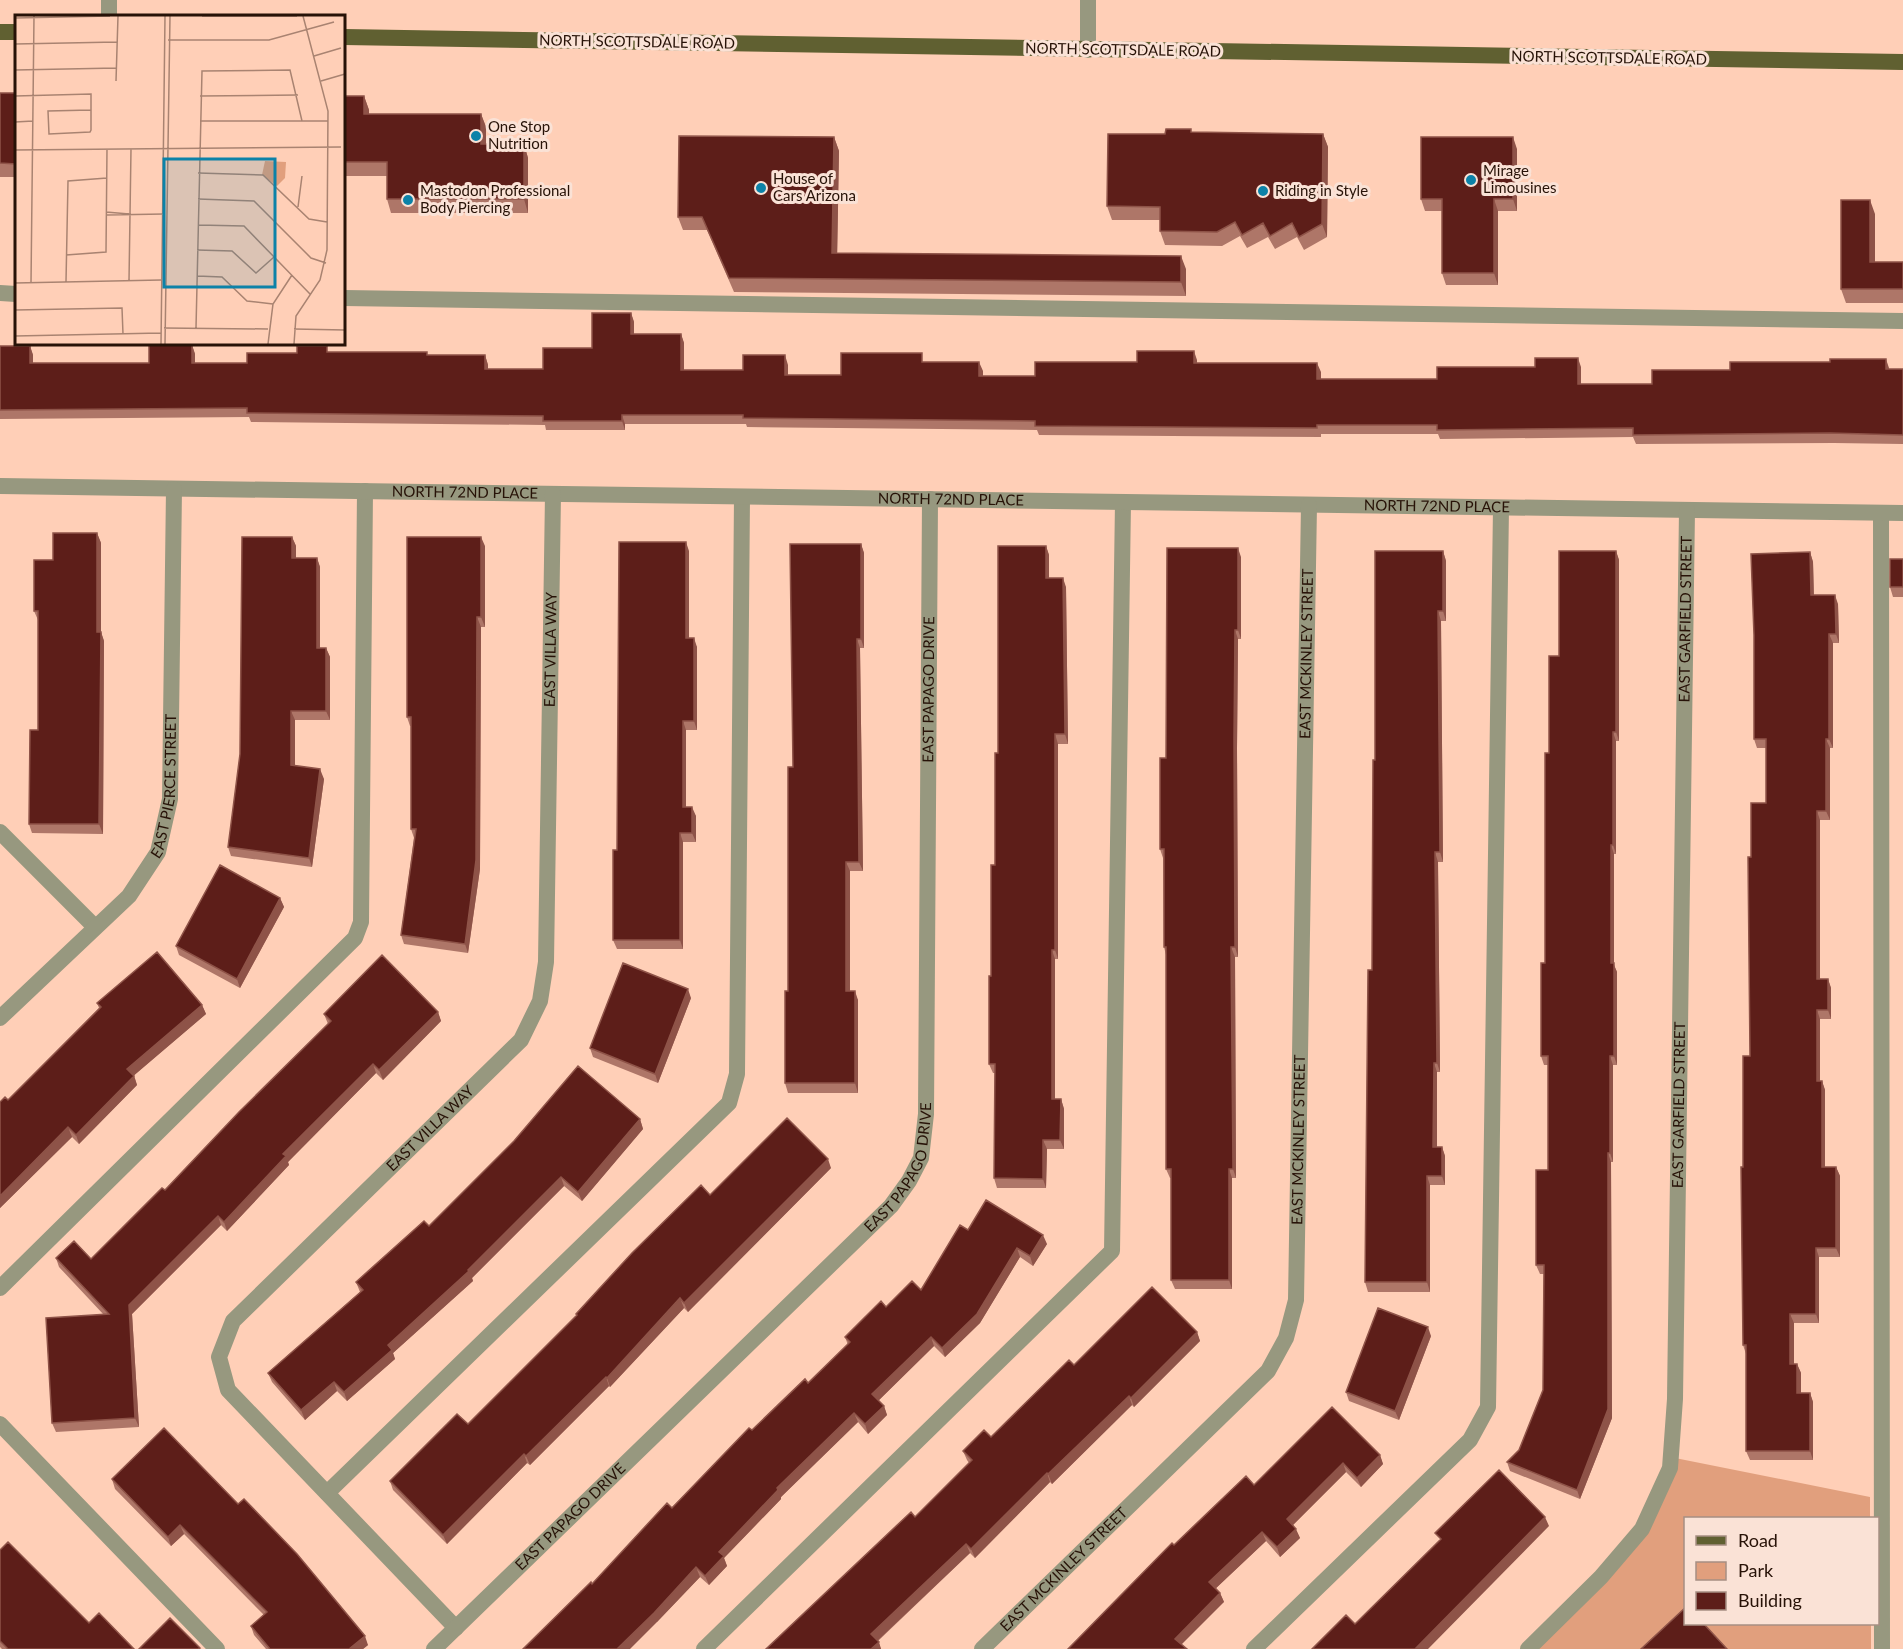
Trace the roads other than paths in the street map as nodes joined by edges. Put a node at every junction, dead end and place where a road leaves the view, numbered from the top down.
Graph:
1 (1088, 0) edge
2 (345, 37) edge
3 (1088, 50) junction
4 (1903, 62) edge
5 (0, 293) edge
6 (15, 294) edge
7 (345, 298) edge
8 (1903, 321) edge
9 (0, 486) edge
10 (174, 489) junction
11 (365, 491) junction
12 (553, 494) junction
13 (742, 497) junction
14 (930, 499) junction
15 (1123, 502) junction
16 (1309, 505) junction
17 (1501, 508) junction
18 (1687, 510) junction
19 (1881, 513) junction
20 (1903, 513) edge
21 (0, 832) edge
22 (95, 927) junction
23 (0, 1018) edge
24 (0, 1288) edge
25 (0, 1424) edge
26 (327, 1493) junction
27 (456, 1628) junction
28 (218, 1649) edge
29 (434, 1649) edge
30 (704, 1649) edge
31 (982, 1649) edge
32 (1254, 1649) edge
33 (1528, 1649) edge
34 (1882, 1649) edge

1 - 3 street
2 - 3 main road, NORTH SCOTTSDALE ROAD
3 - 4 main road, NORTH SCOTTSDALE ROAD
5 - 6 street
7 - 8 street
9 - 10 street, NORTH 72ND PLACE
10 - 11 street, NORTH 72ND PLACE
10 - 22 street, EAST PIERCE STREET
11 - 12 street, NORTH 72ND PLACE
11 - 24 street
12 - 13 street, NORTH 72ND PLACE
12 - 26 street, EAST VILLA WAY
13 - 14 street, NORTH 72ND PLACE
13 - 26 street
14 - 15 street, NORTH 72ND PLACE
14 - 27 street, EAST PAPAGO DRIVE
15 - 16 street, NORTH 72ND PLACE
15 - 30 street
16 - 17 street, NORTH 72ND PLACE
16 - 31 street, EAST MCKINLEY STREET
17 - 18 street, NORTH 72ND PLACE
17 - 32 street
18 - 19 street, NORTH 72ND PLACE
18 - 33 street, EAST GARFIELD STREET
19 - 20 street, NORTH 72ND PLACE
19 - 34 street
21 - 22 street
22 - 23 street, EAST PIERCE STREET
25 - 28 street
26 - 27 street, EAST VILLA WAY
27 - 29 street, EAST PAPAGO DRIVE

